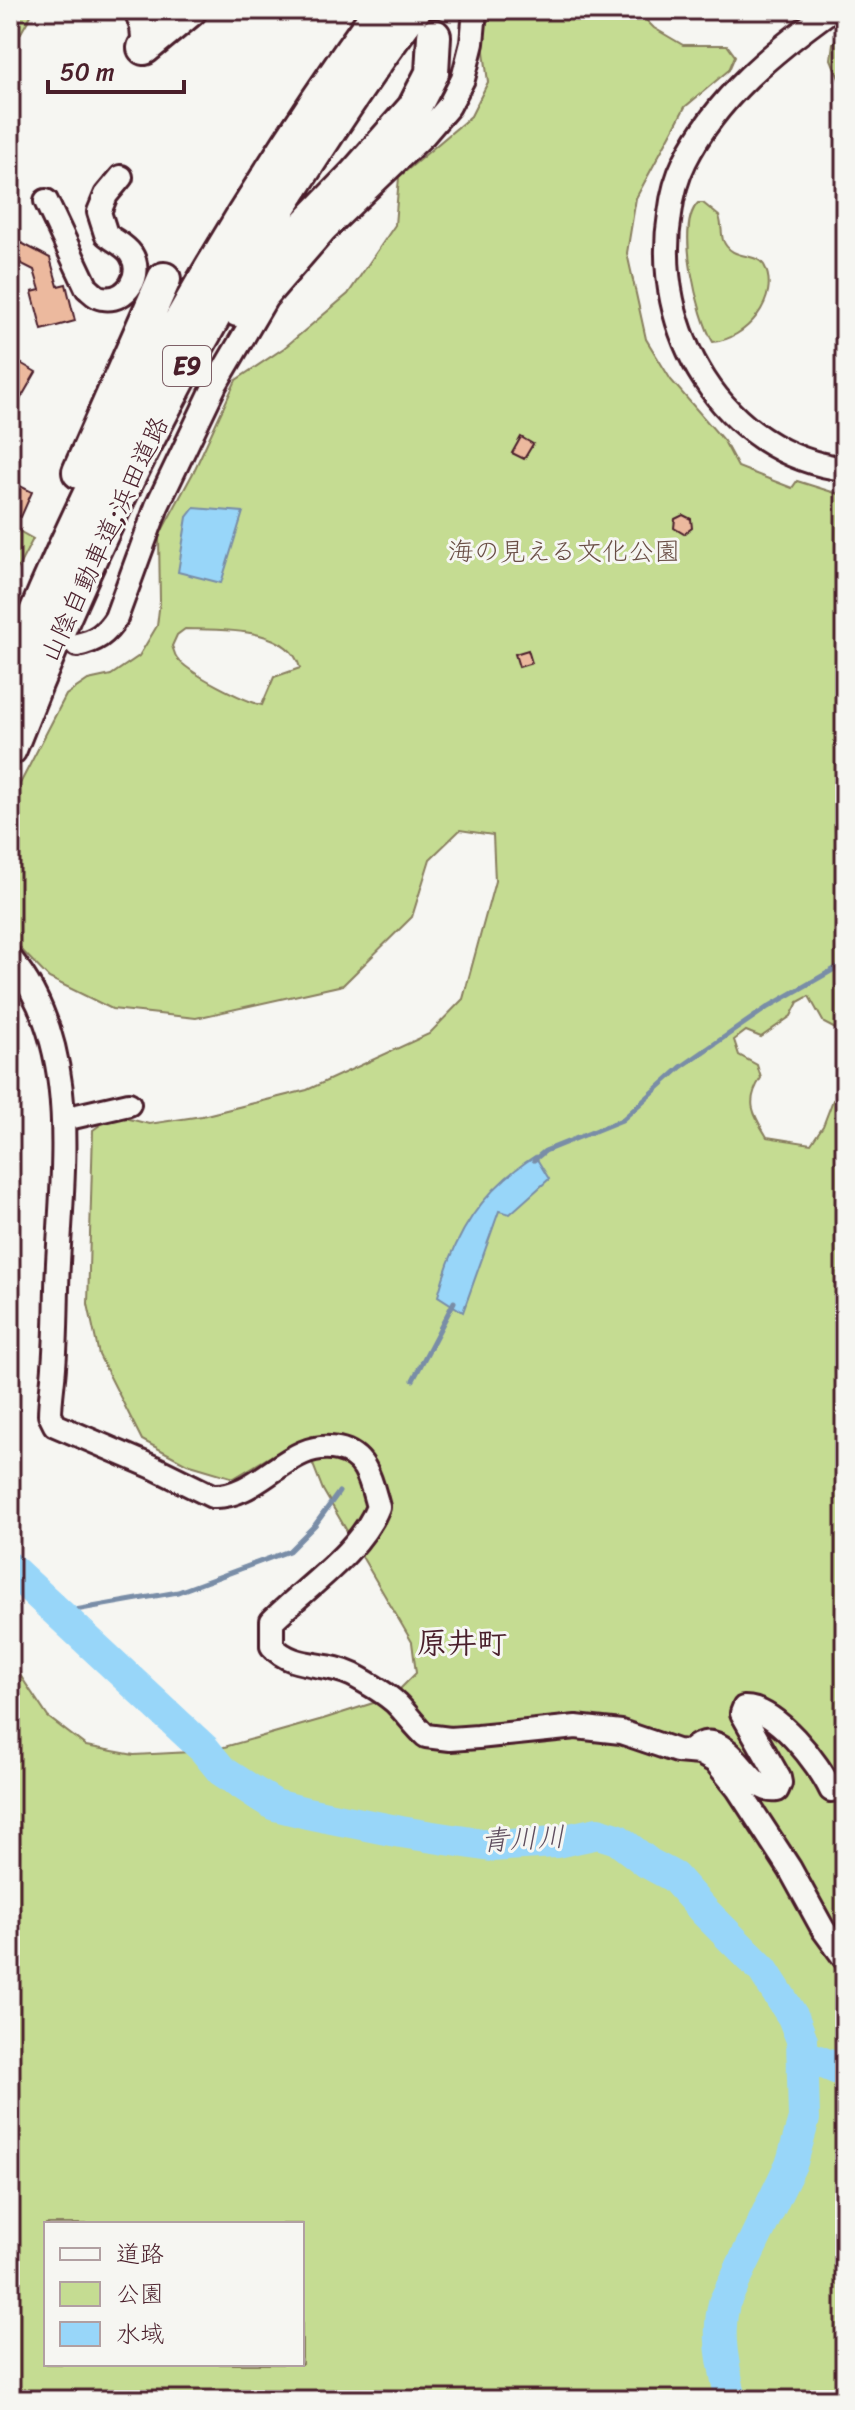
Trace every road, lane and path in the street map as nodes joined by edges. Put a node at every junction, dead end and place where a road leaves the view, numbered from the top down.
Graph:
1 (136, 10) edge
2 (190, 10) edge
3 (380, 10) edge
4 (414, 10) edge
5 (475, 10) edge
6 (831, 10) edge
7 (434, 36) dead end
8 (144, 48) joint
9 (121, 177) dead end
10 (46, 201) dead end
11 (164, 279) dead end
12 (175, 389) junction
13 (845, 469) edge
14 (77, 645) dead end
15 (10, 654) edge
16 (10, 676) edge
17 (10, 749) edge
18 (10, 958) edge
19 (129, 1104) dead end
20 (64, 1119) junction
21 (689, 1752) junction
22 (831, 1790) dead end
23 (845, 1959) edge

1 - 8 street
2 - 8 highway
3 - 16 highway, 山陰自動車道;浜田道路 / E9
4 - 12 highway, 山陰自動車道;浜田道路 / E9
5 - 14 street
6 - 13 street
7 - 12 highway
9 - 10 street
11 - 15 highway
12 - 17 highway, 山陰自動車道;浜田道路 / E9
18 - 20 street
19 - 20 street
20 - 21 street
21 - 22 street
21 - 23 street

